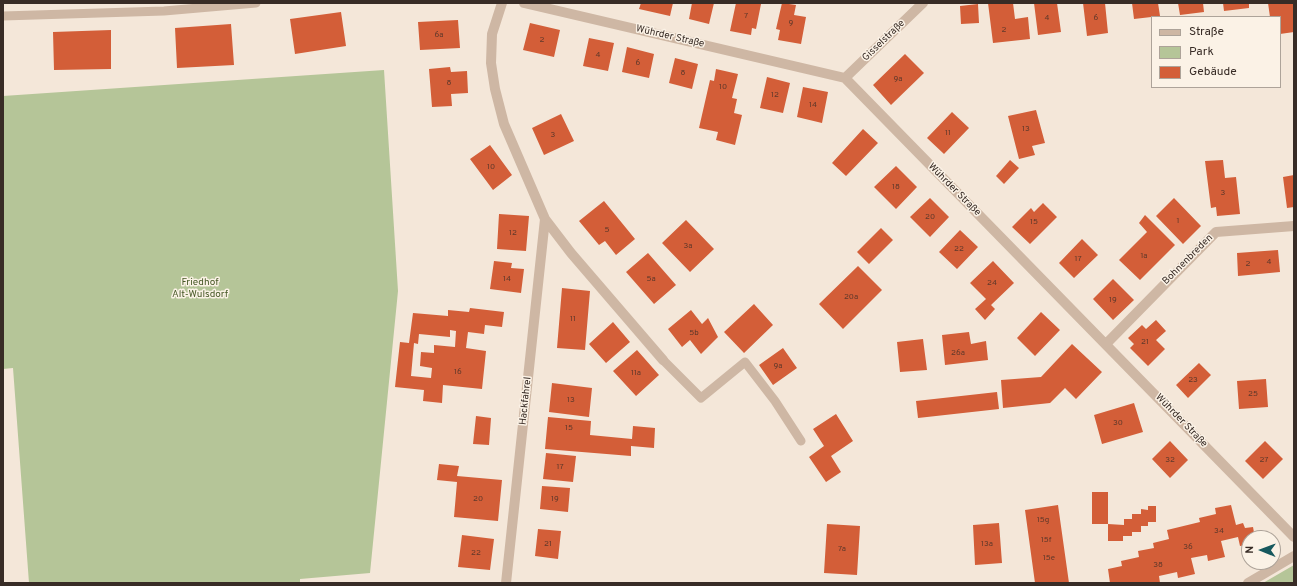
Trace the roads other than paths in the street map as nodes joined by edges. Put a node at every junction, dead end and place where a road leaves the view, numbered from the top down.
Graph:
1 (256, 3) edge
2 (502, 3) edge
3 (524, 3) edge
4 (923, 3) edge
5 (3, 16) edge
6 (845, 78) junction
7 (545, 219) junction
8 (1294, 226) edge
9 (1106, 344) junction
10 (663, 360) joint
11 (801, 440) dead end
12 (1294, 537) edge
13 (1294, 556) edge
14 (506, 583) edge
15 (1248, 583) edge

1 - 5 lane
2 - 7 street, Hackfahrel
3 - 6 street, Wührder Straße
4 - 6 street, Gisselstraße
6 - 9 street, Wührder Straße
7 - 10 street, Hackfahrel
7 - 14 street, Hackfahrel
8 - 9 street, Bohnenbreden
9 - 12 street, Wührder Straße
10 - 11 lane
13 - 15 street

